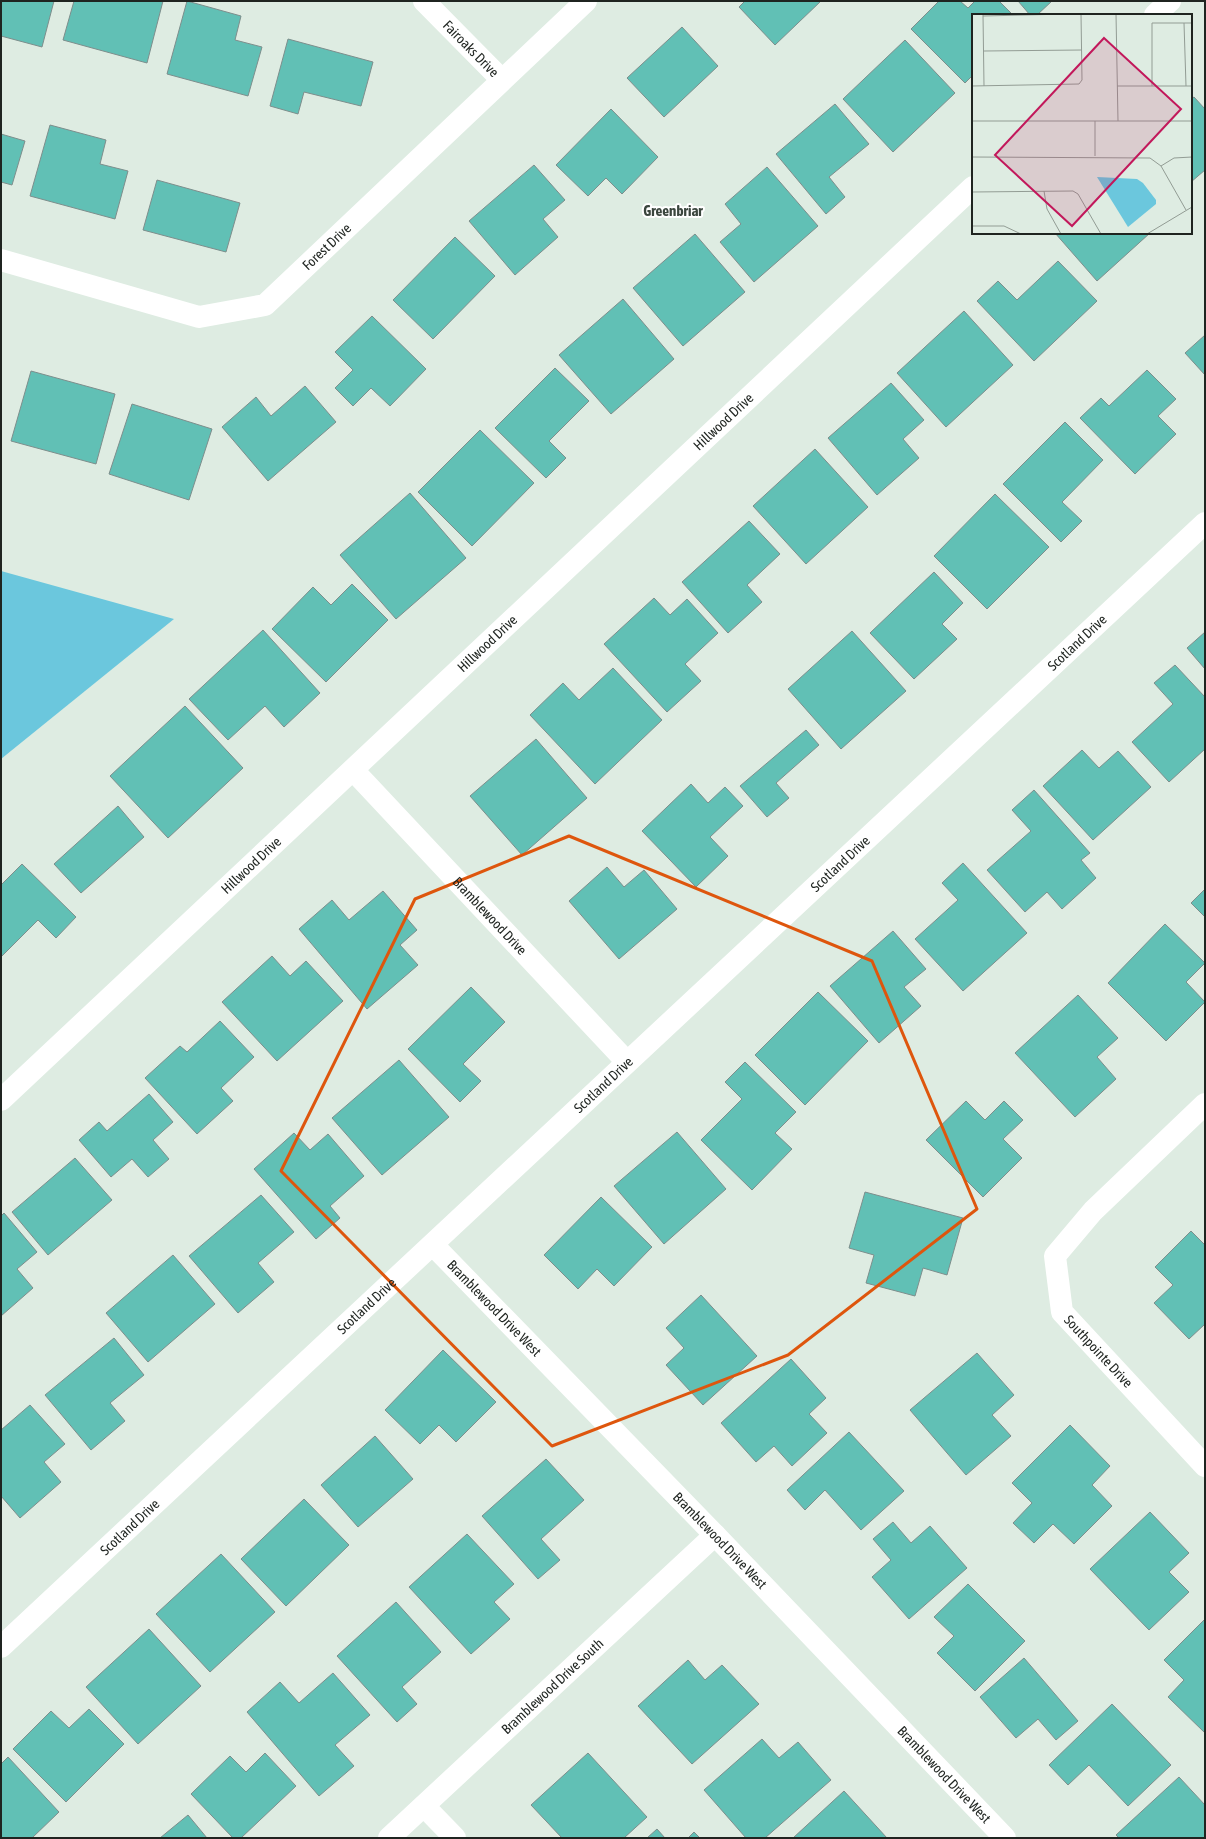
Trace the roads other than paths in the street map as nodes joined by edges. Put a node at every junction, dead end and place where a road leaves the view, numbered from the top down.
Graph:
1 (424, 1) edge
2 (586, 1) edge
3 (1170, 1) edge
4 (1156, 14) edge
5 (502, 80) junction
6 (972, 187) edge
7 (1, 260) edge
8 (1205, 523) edge
9 (353, 770) junction
10 (627, 1062) junction
11 (1, 1100) edge
12 (1205, 1104) edge
13 (433, 1245) junction
14 (1205, 1466) edge
15 (715, 1535) junction
16 (1, 1647) edge
17 (424, 1806) junction
18 (390, 1838) edge
19 (454, 1838) edge
20 (1005, 1838) edge

1 - 5 street, Fairoaks Drive
2 - 5 street, Forest Drive
3 - 4 street
5 - 7 street, Forest Drive
6 - 9 street, Hillwood Drive
8 - 10 street, Scotland Drive
9 - 10 street, Bramblewood Drive
9 - 11 street, Hillwood Drive
10 - 13 street, Scotland Drive
12 - 14 street, Southpointe Drive
13 - 15 street, Bramblewood Drive West
13 - 16 street, Scotland Drive
15 - 17 street, Bramblewood Drive South
15 - 20 street, Bramblewood Drive West
17 - 18 street, Bramblewood Drive South
17 - 19 street

